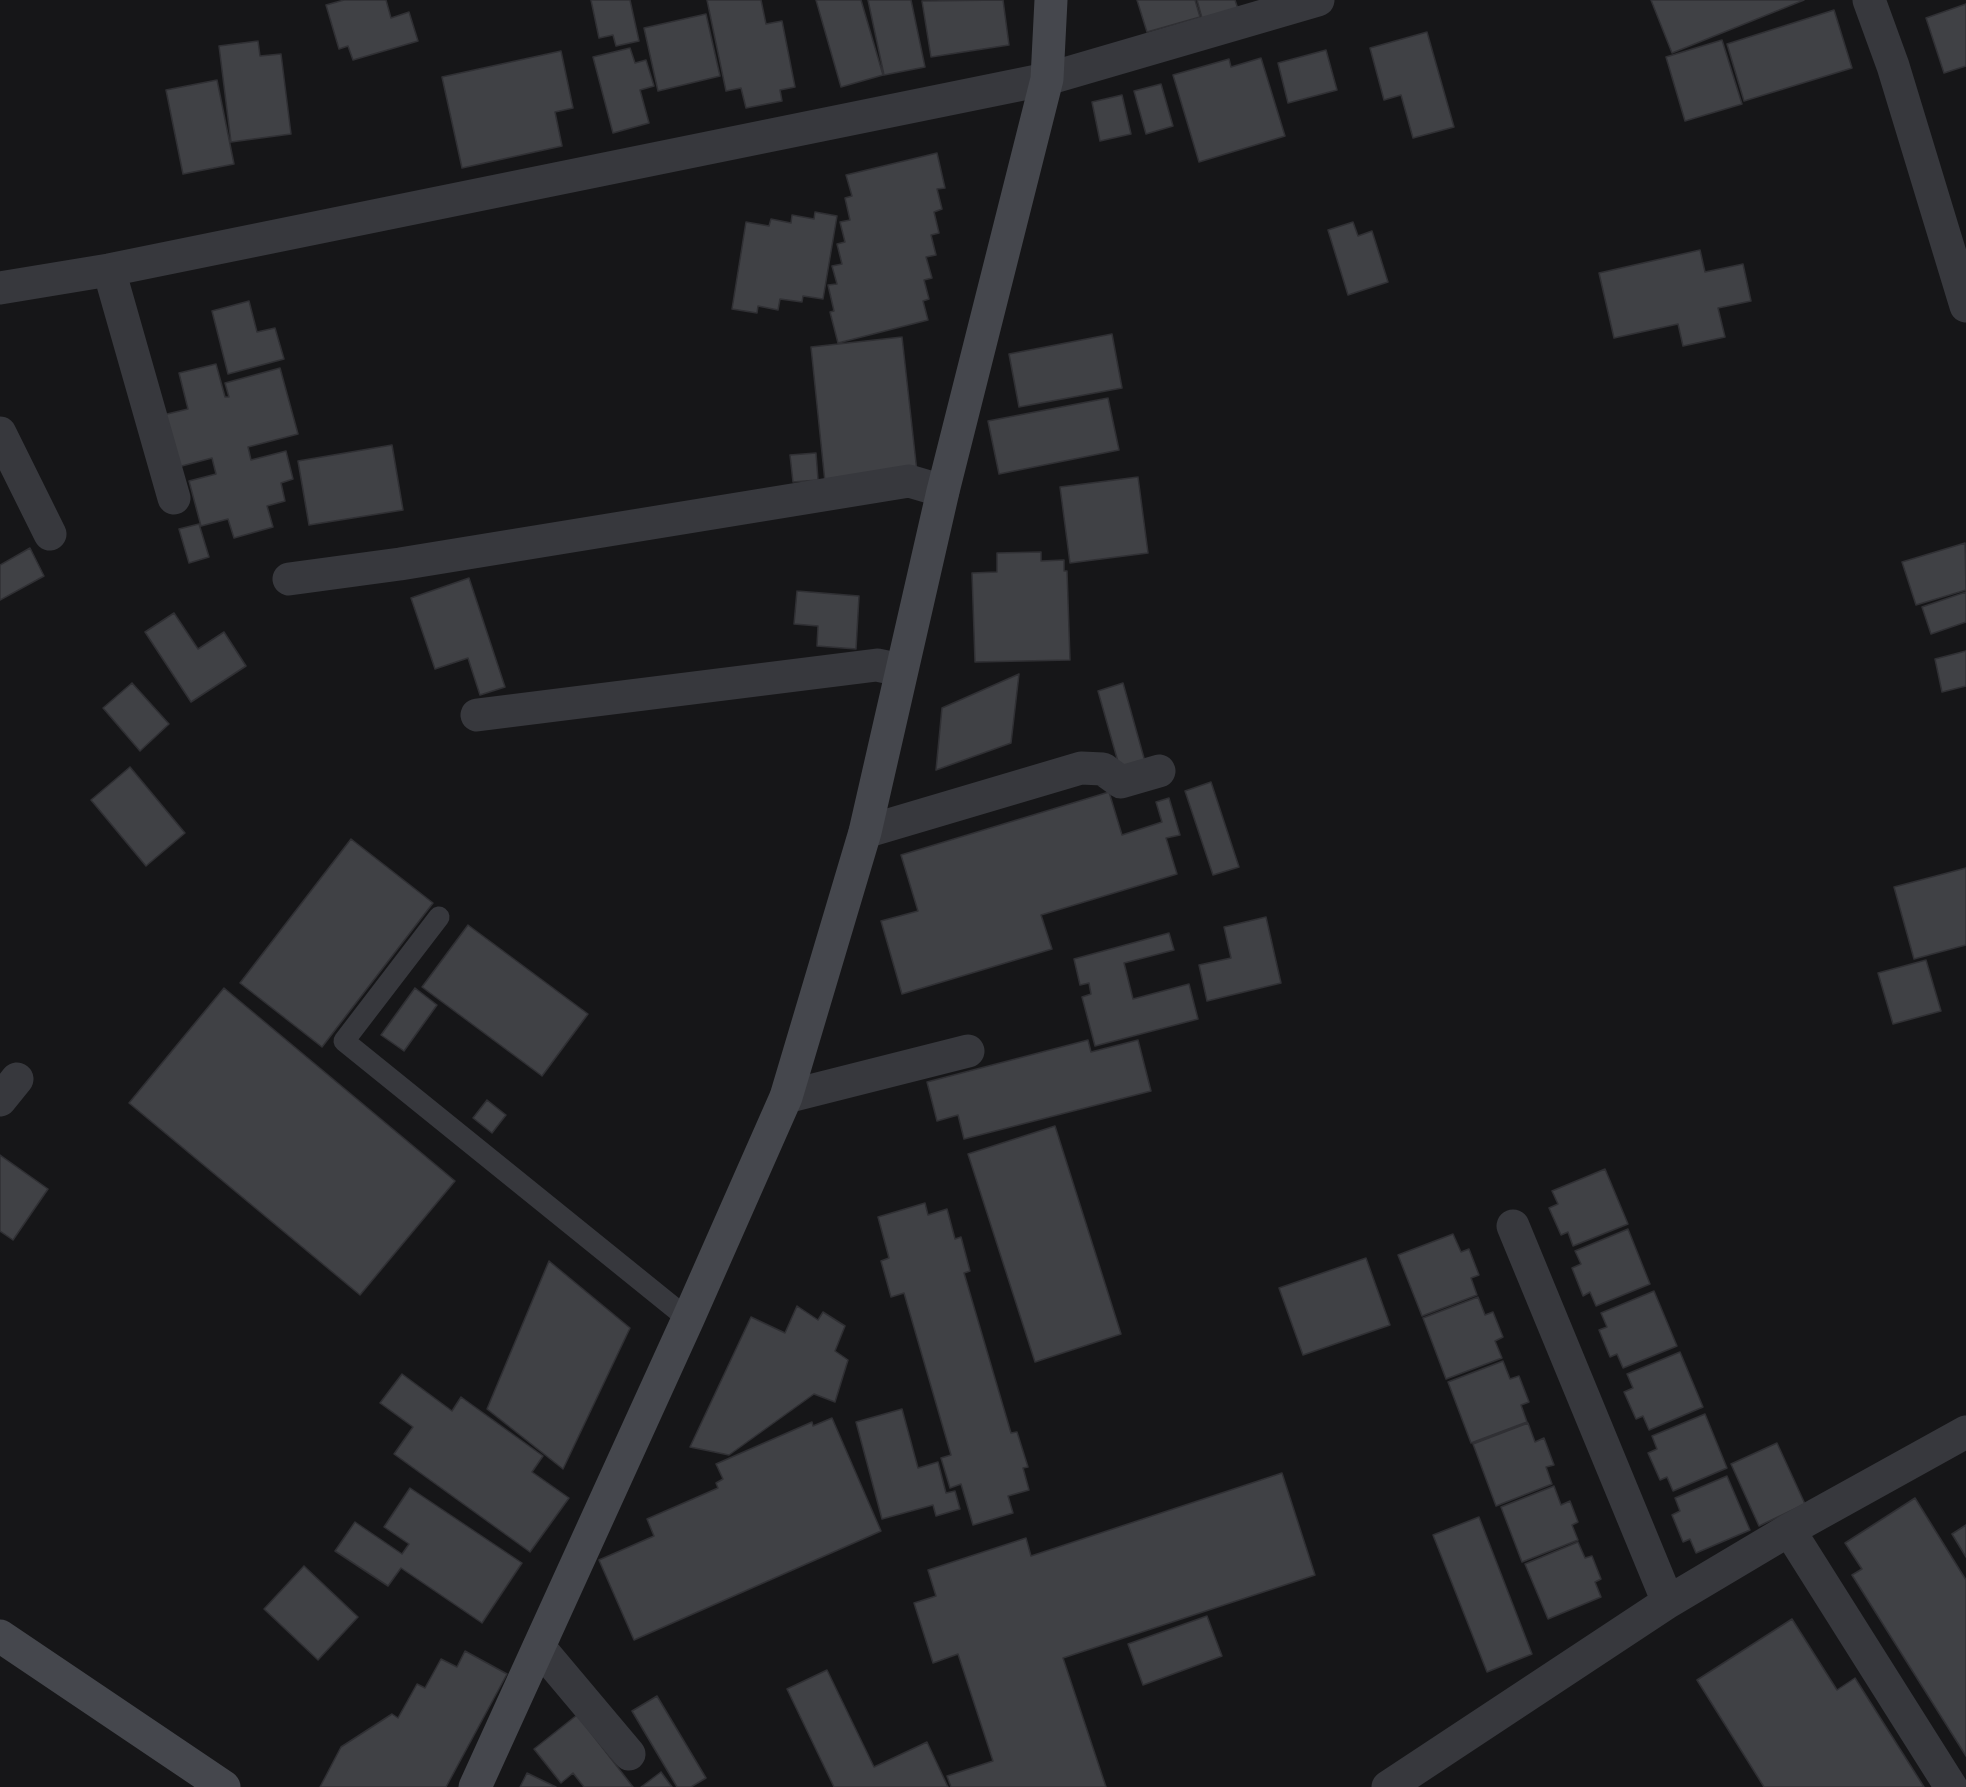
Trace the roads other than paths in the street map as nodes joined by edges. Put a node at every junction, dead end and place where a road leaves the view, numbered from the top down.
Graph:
1 (1052, 0) edge
2 (1318, 0) edge
3 (1869, 0) edge
4 (1047, 79) junction
5 (109, 270) junction
6 (0, 288) edge
7 (1966, 306) edge
8 (0, 433) edge
9 (943, 491) junction
10 (174, 498) dead end
11 (50, 534) dead end
12 (289, 579) dead end
13 (901, 670) junction
14 (477, 715) dead end
15 (1159, 771) dead end
16 (865, 832) junction
17 (439, 917) dead end
18 (968, 1051) dead end
19 (786, 1097) junction
20 (1513, 1226) dead end
21 (688, 1319) junction
22 (1966, 1432) edge
23 (1789, 1530) junction
24 (1668, 1602) junction
25 (0, 1636) edge
26 (539, 1647) junction
27 (629, 1754) dead end
28 (224, 1787) edge
29 (475, 1787) edge
30 (1388, 1787) edge
31 (1951, 1787) edge

1 - 4 street
2 - 4 street
3 - 7 street
4 - 5 street
4 - 9 street
5 - 6 street
5 - 10 street
8 - 11 street
9 - 12 street
9 - 13 street
13 - 14 street
13 - 16 street
15 - 16 street
16 - 19 street
17 - 21 lane
18 - 19 street
19 - 21 street
20 - 24 street
21 - 26 street
22 - 23 street
23 - 24 street
23 - 31 street
24 - 30 street
25 - 28 street
26 - 27 street
26 - 29 street

